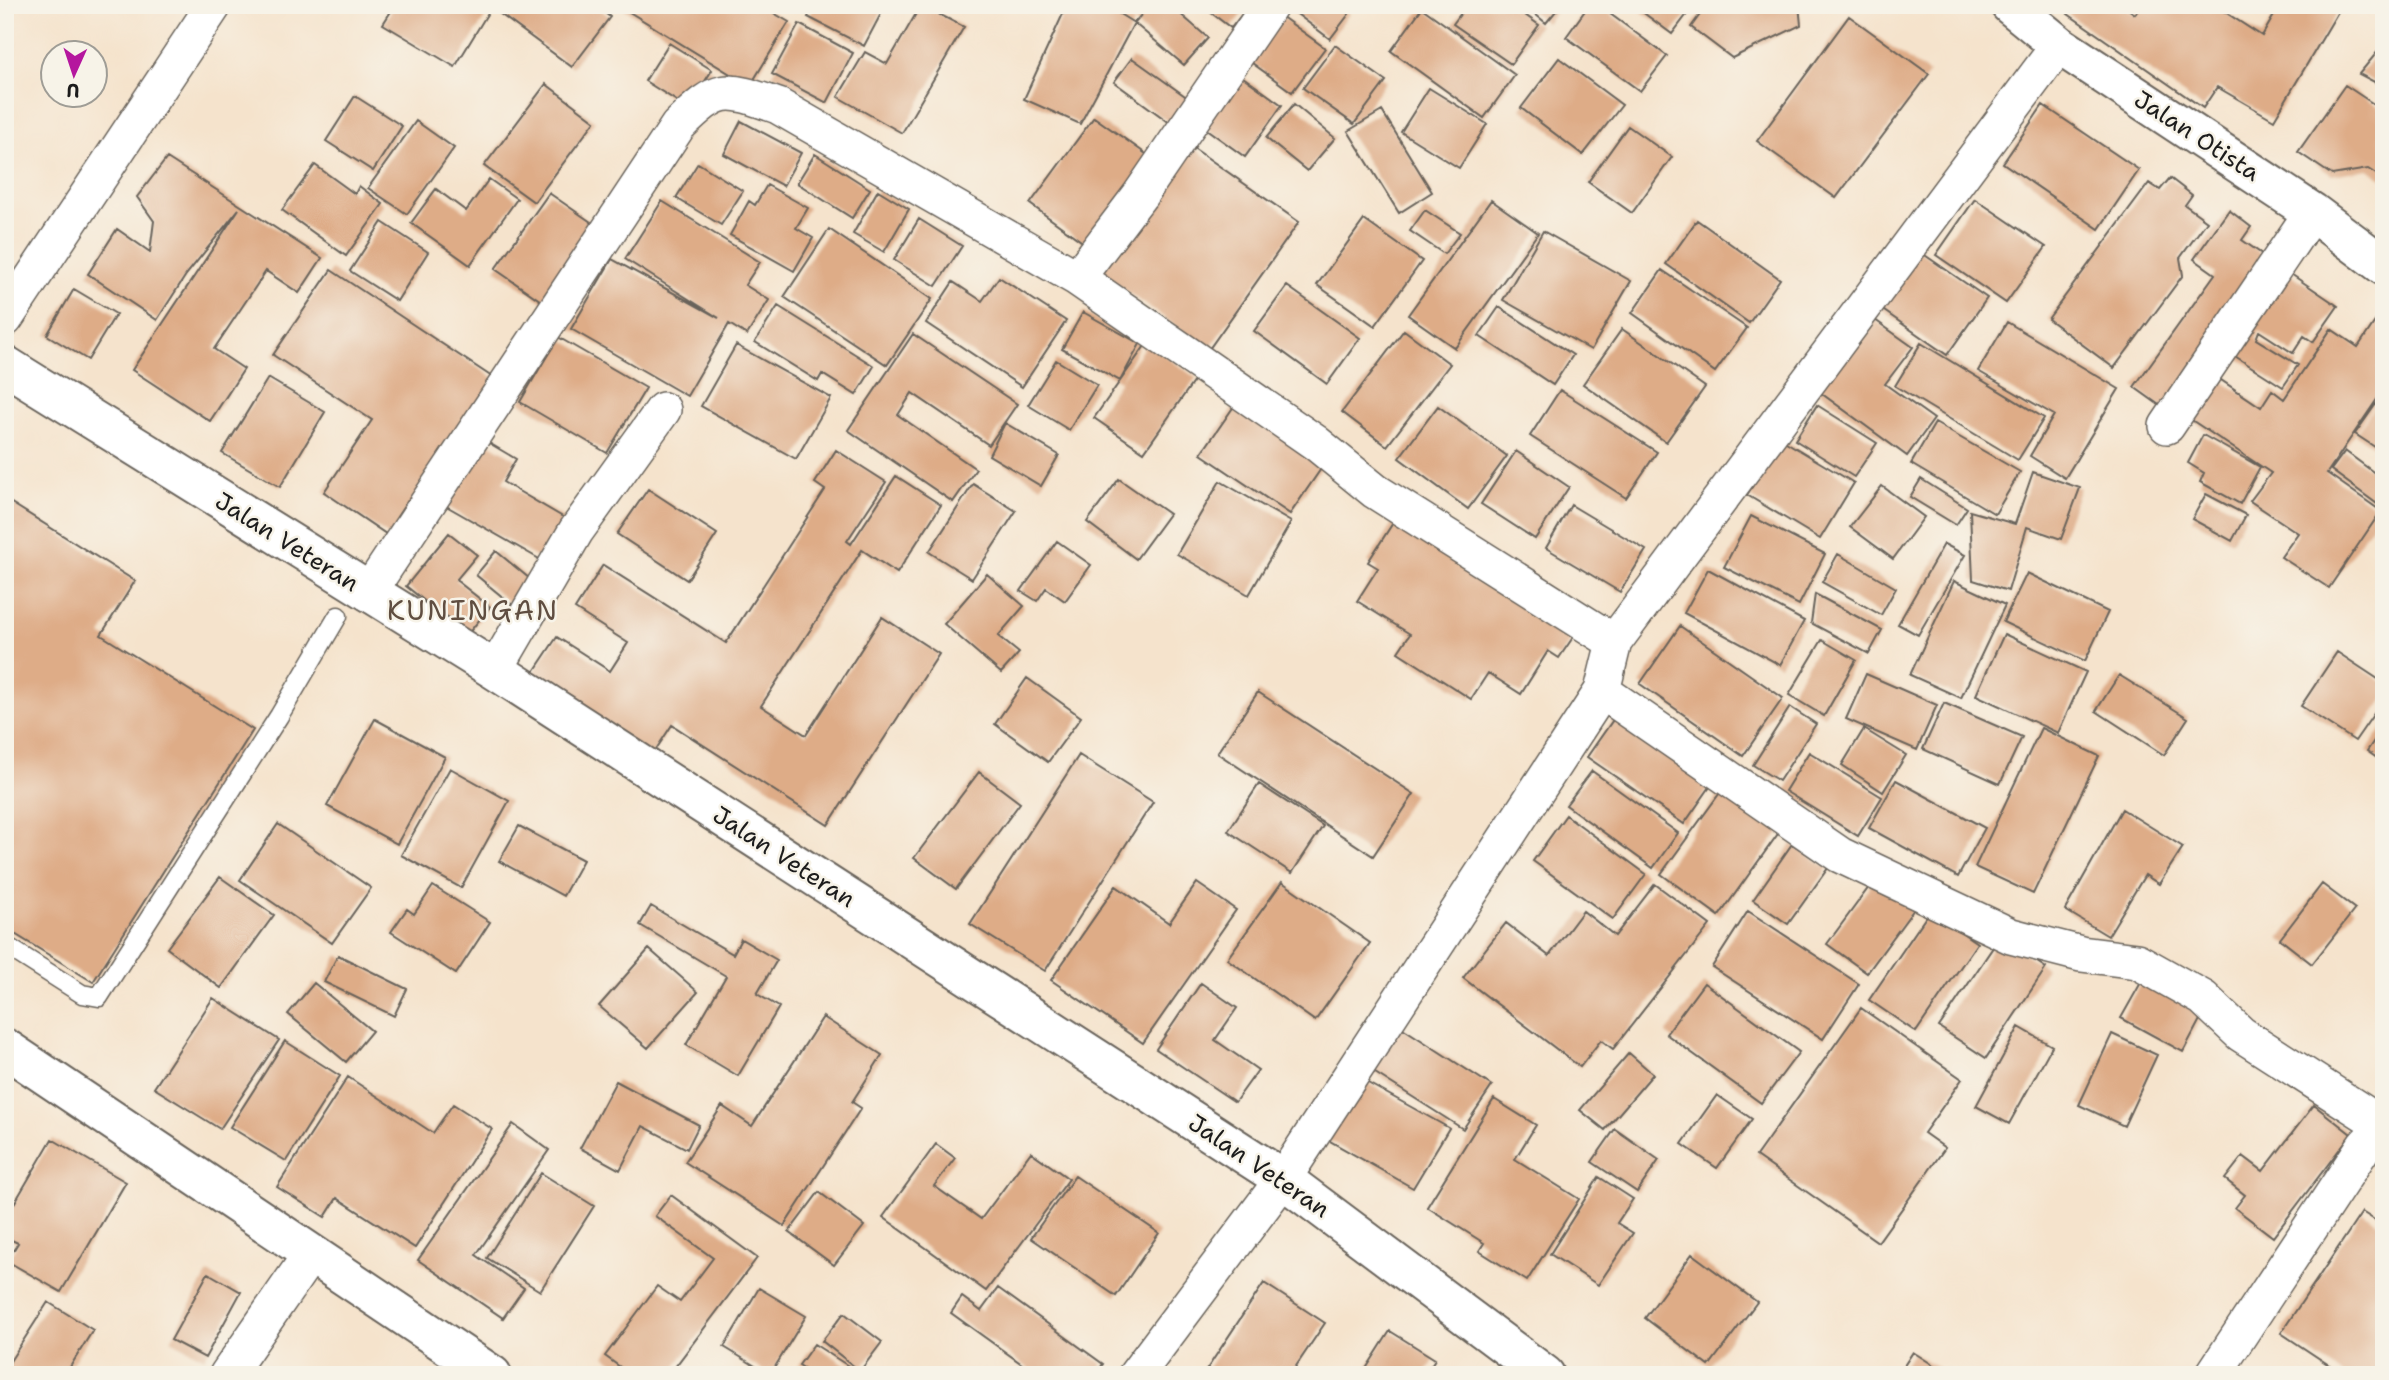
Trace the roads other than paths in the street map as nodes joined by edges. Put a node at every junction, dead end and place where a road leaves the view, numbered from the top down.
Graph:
1 (214, 5) edge
2 (1270, 5) edge
3 (2010, 5) edge
4 (2059, 45) junction
5 (2312, 212) junction
6 (2384, 266) edge
7 (1077, 278) junction
8 (5, 320) edge
9 (5, 365) edge
10 (663, 410) dead end
11 (2167, 426) dead end
12 (368, 593) junction
13 (338, 615) dead end
14 (1614, 642) junction
15 (495, 670) junction
16 (1602, 691) junction
17 (5, 945) edge
18 (5, 1048) edge
19 (2384, 1126) edge
20 (1283, 1179) junction
21 (310, 1255) junction
22 (227, 1375) edge
23 (492, 1375) edge
24 (1136, 1375) edge
25 (1545, 1375) edge
26 (2213, 1375) edge

1 - 8 street
2 - 7 street
3 - 4 main road, Jalan Otista
4 - 5 main road, Jalan Otista
4 - 14 street
5 - 6 main road, Jalan Otista
5 - 11 street
7 - 12 street
7 - 14 street
9 - 12 main road, Jalan Veteran
10 - 15 street
12 - 15 main road, Jalan Veteran
13 - 17 lane
14 - 16 street
15 - 20 main road, Jalan Veteran
16 - 19 street
16 - 20 street
18 - 21 main road
19 - 26 street
20 - 24 street
20 - 25 main road, Jalan Veteran
21 - 22 street
21 - 23 main road

